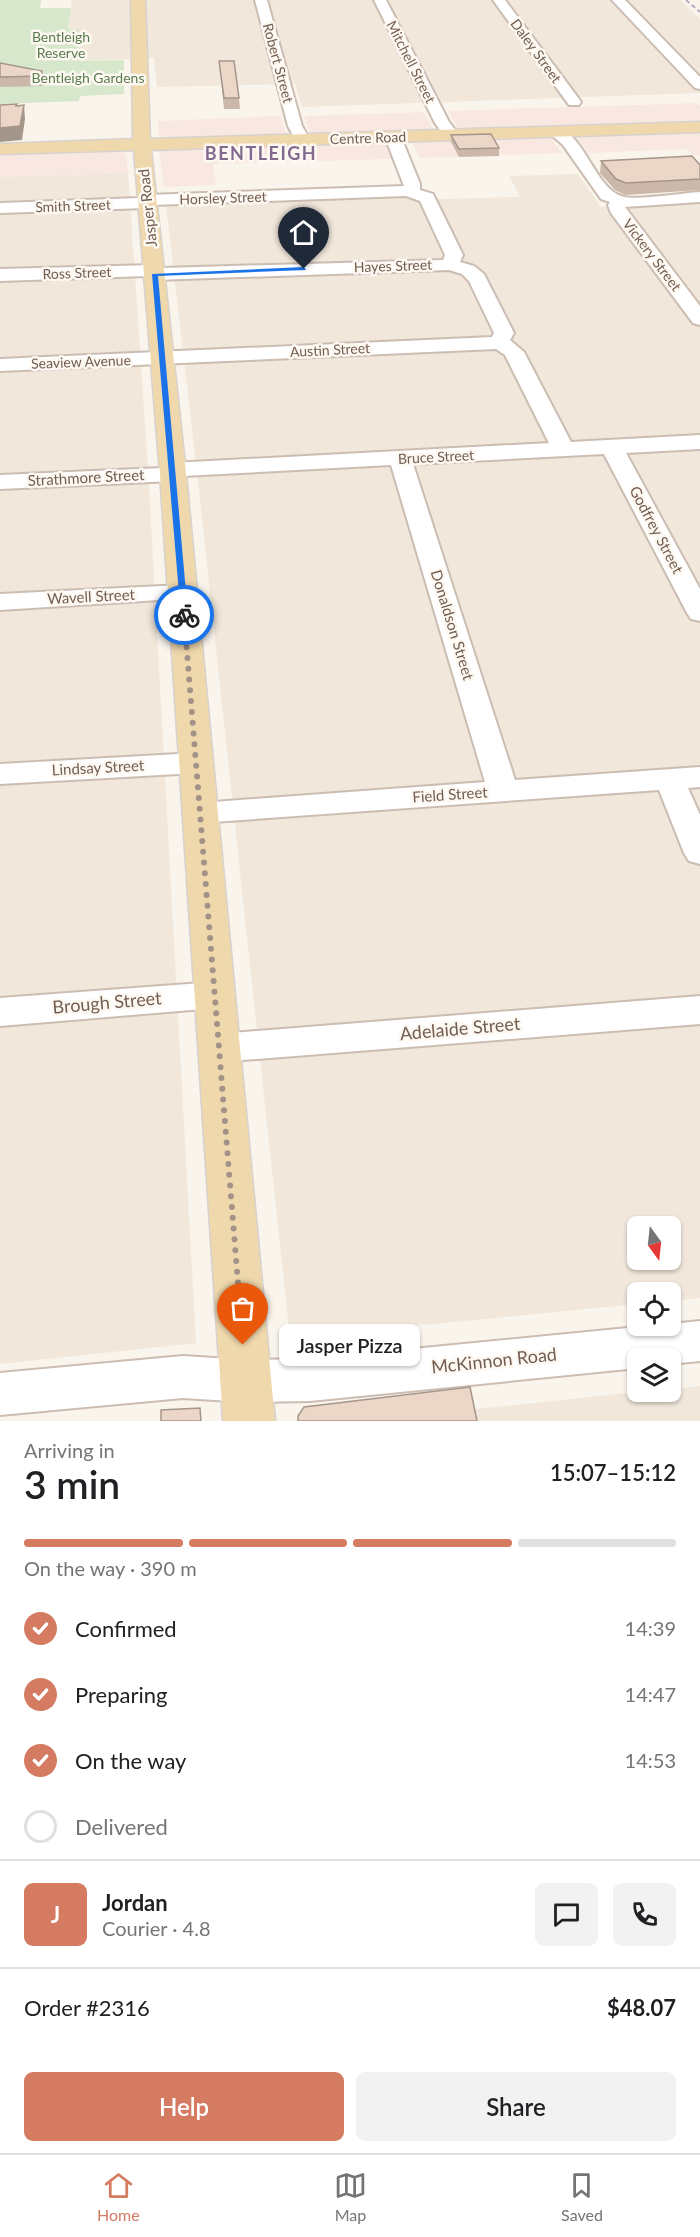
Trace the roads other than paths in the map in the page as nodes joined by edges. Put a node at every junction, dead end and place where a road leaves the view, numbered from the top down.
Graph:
1 (138, 0) edge
2 (261, 0) edge
3 (380, 0) edge
4 (499, 0) edge
5 (618, 0) edge
6 (700, 84) edge
7 (574, 102) dead end
8 (700, 127) edge
9 (446, 131) junction
10 (298, 135) junction
11 (563, 135) junction
12 (393, 137) junction
13 (142, 144) junction
14 (0, 148) edge
15 (408, 191) junction
16 (700, 197) edge
17 (146, 202) junction
18 (623, 202) junction
19 (0, 208) edge
20 (450, 265) junction
21 (155, 272) junction
22 (0, 275) edge
23 (700, 319) edge
24 (498, 344) junction
25 (162, 358) junction
26 (0, 365) edge
27 (700, 442) edge
28 (612, 447) junction
29 (563, 449) junction
30 (400, 459) junction
31 (172, 472) junction
32 (0, 482) edge
33 (182, 593) junction
34 (0, 602) edge
35 (700, 613) edge
36 (196, 763) junction
37 (0, 774) edge
38 (700, 777) edge
39 (670, 780) junction
40 (503, 791) junction
41 (200, 813) junction
42 (700, 852) edge
43 (215, 994) junction
44 (700, 1010) edge
45 (0, 1012) edge
46 (219, 1048) junction
47 (700, 1341) edge
48 (0, 1394) edge
49 (247, 1401) edge

1 - 13 main road, Jasper Road
2 - 10 street, Robert Street
3 - 9 street, Mitchell Street
4 - 7 street, Daley Street
5 - 6 street
8 - 11 main road, Centre Road
9 - 11 main road, Centre Road
9 - 12 main road, Centre Road
10 - 12 main road, Centre Road
10 - 13 main road, Centre Road
11 - 18 street, Vickery Street
12 - 15 street
13 - 14 main road, Centre Road
13 - 17 main road, Jasper Road
15 - 17 street, Horsley Street
15 - 20 street
16 - 18 street
17 - 19 street, Smith Street
17 - 21 main road, Jasper Road
18 - 23 street, Vickery Street
20 - 21 street, Hayes Street
20 - 24 street
21 - 22 street, Ross Street
21 - 25 main road, Jasper Road
24 - 25 street, Austin Street
24 - 29 street
25 - 26 street, Seaview Avenue
25 - 31 main road, Jasper Road
27 - 28 street, Bruce Street
28 - 29 street, Bruce Street
28 - 35 street, Godfrey Street
29 - 30 street, Bruce Street
30 - 31 street, Bruce Street
30 - 40 street, Donaldson Street
31 - 32 street, Strathmore Street
31 - 33 main road, Jasper Road
33 - 34 street, Wavell Street
33 - 36 main road, Jasper Road
36 - 37 street, Lindsay Street
36 - 41 main road, Jasper Road
38 - 39 street, Field Street
39 - 40 street, Field Street
39 - 42 street
40 - 41 street, Field Street
41 - 43 main road, Jasper Road
43 - 45 street, Brough Street
43 - 46 main road, Jasper Road
44 - 46 street, Adelaide Street
46 - 49 main road, Jasper Road
47 - 49 street, McKinnon Road
48 - 49 street, McKinnon Road

